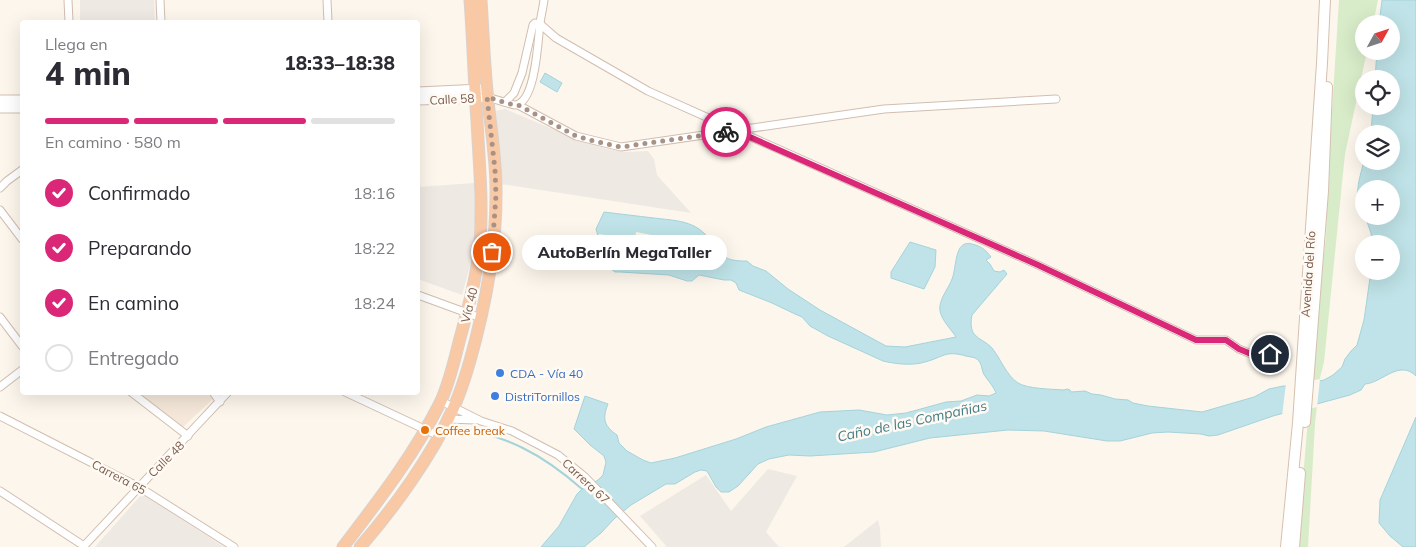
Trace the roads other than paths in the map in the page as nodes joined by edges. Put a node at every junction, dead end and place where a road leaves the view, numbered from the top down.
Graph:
1 (68, 0) edge
2 (160, 0) edge
3 (328, 0) edge
4 (470, 0) edge
5 (481, 0) edge
6 (544, 0) edge
7 (1325, 0) edge
8 (1332, 0) edge
9 (69, 20) edge
10 (161, 20) edge
11 (328, 20) edge
12 (540, 24) junction
13 (420, 92) edge
14 (481, 93) junction
15 (1056, 99) dead end
16 (0, 100) edge
17 (20, 100) edge
18 (420, 100) edge
19 (505, 102) junction
20 (518, 105) junction
21 (0, 108) edge
22 (20, 108) edge
23 (734, 130) junction
24 (20, 171) edge
25 (4, 181) edge
26 (0, 188) edge
27 (0, 210) edge
28 (20, 235) edge
29 (420, 295) edge
30 (467, 313) junction
31 (0, 317) edge
32 (481, 318) junction
33 (20, 343) edge
34 (1270, 354) dead end
35 (20, 372) edge
36 (1305, 377) junction
37 (0, 387) edge
38 (135, 395) edge
39 (215, 395) edge
40 (226, 395) edge
41 (351, 395) edge
42 (441, 401) junction
43 (220, 402) junction
44 (454, 408) junction
45 (0, 416) edge
46 (448, 419) junction
47 (480, 421) junction
48 (1302, 423) junction
49 (425, 430) junction
50 (188, 436) junction
51 (439, 436) junction
52 (138, 486) junction
53 (0, 491) edge
54 (363, 546) edge
55 (83, 547) edge
56 (234, 547) edge
57 (343, 547) edge
58 (652, 547) edge
59 (1286, 547) edge
60 (1294, 547) edge

1 - 9 street
2 - 10 street
3 - 11 street
4 - 14 highway, Vía 40
5 - 14 highway, Vía 40
6 - 12 street
7 - 36 main road, Avenida del Río
8 - 36 main road, Avenida del Río
12 - 19 street
12 - 20 street
12 - 23 street
13 - 14 street, Calle 58
14 - 18 street, Calle 58
14 - 19 street
14 - 30 highway, Vía 40
14 - 32 highway, Vía 40
15 - 23 street
16 - 17 street
19 - 20 street
20 - 23 street
21 - 22 street
23 - 34 street
24 - 25 street
25 - 26 street
27 - 28 street
29 - 30 street
30 - 32 street
30 - 42 highway, Vía 40
31 - 33 street
32 - 44 highway, Vía 40
35 - 37 street
36 - 48 main road, Avenida del Río
38 - 50 street
39 - 43 street
40 - 43 street, Calle 48
41 - 49 street
42 - 44 street, Carrera 67
42 - 49 highway, Vía 40
43 - 50 street, Calle 48
44 - 46 highway, Vía 40
44 - 47 street, Carrera 67
45 - 52 street, Carrera 65
46 - 47 street, Carrera 67
46 - 51 highway, Vía 40
47 - 58 street, Carrera 67
48 - 59 main road, Avenida del Río
48 - 60 main road, Avenida del Río
49 - 51 street
49 - 57 highway, Vía 40
50 - 52 street, Calle 48
51 - 54 highway, Vía 40
52 - 55 street, Calle 48
52 - 56 street, Carrera 65
53 - 55 street

